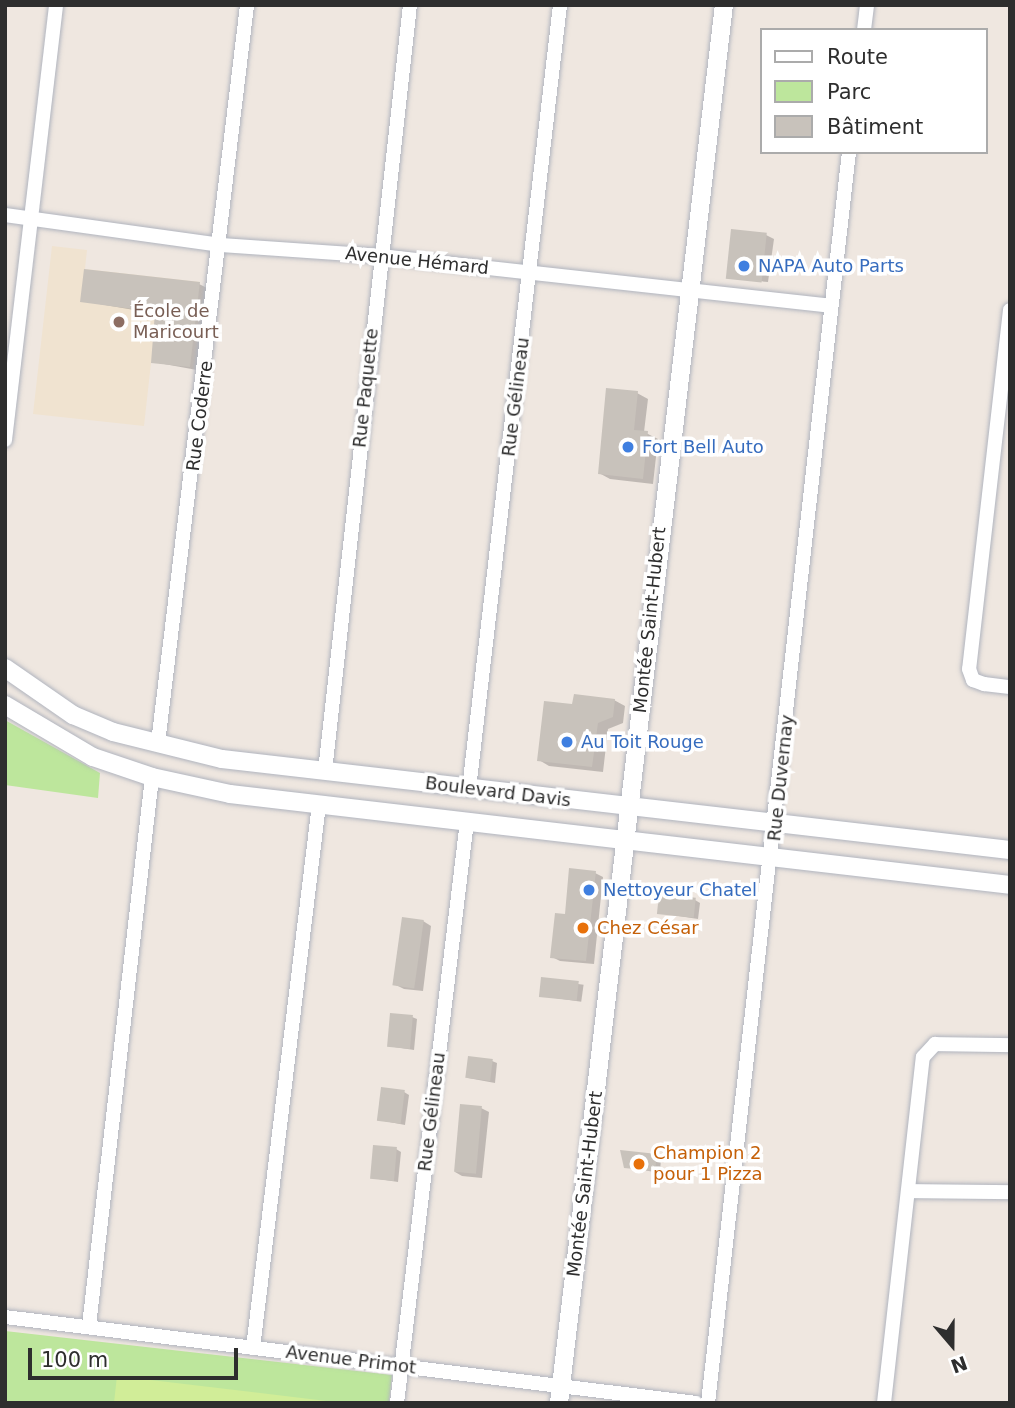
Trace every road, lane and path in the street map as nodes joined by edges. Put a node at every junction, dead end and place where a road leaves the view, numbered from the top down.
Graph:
1 (56, 5) edge
2 (247, 5) edge
3 (410, 5) edge
4 (561, 5) edge
5 (724, 5) edge
6 (867, 5) edge
7 (864, 28) edge
8 (849, 154) edge
9 (5, 215) edge
10 (30, 217) junction
11 (221, 245) junction
12 (380, 256) junction
13 (531, 273) junction
14 (687, 290) junction
15 (830, 306) junction
16 (1010, 310) edge
17 (5, 440) edge
18 (5, 668) edge
19 (1010, 687) edge
20 (5, 705) edge
21 (158, 743) junction
22 (325, 771) junction
23 (152, 777) junction
24 (469, 789) junction
25 (507, 794) junction
26 (319, 804) junction
27 (628, 808) junction
28 (467, 821) junction
29 (776, 824) junction
30 (504, 825) junction
31 (625, 840) junction
32 (1010, 850) edge
33 (772, 858) junction
34 (1010, 885) edge
35 (1010, 1045) edge
36 (908, 1191) junction
37 (1010, 1192) edge
38 (5, 1317) edge
39 (89, 1326) junction
40 (253, 1348) junction
41 (401, 1366) junction
42 (560, 1395) edge
43 (397, 1403) edge
44 (696, 1403) edge
45 (708, 1403) edge
46 (884, 1403) edge

1 - 10 street
2 - 11 street, Rue Coderre
3 - 12 street, Rue Paquette
4 - 13 street, Rue Gélineau
5 - 14 street, Montée Saint-Hubert
6 - 7 street
8 - 15 street, Rue Duvernay
9 - 10 street, Avenue Hémard
10 - 11 street, Avenue Hémard
10 - 17 street
11 - 12 street, Avenue Hémard
11 - 21 street, Rue Coderre
12 - 13 street, Avenue Hémard
12 - 22 street, Rue Paquette
13 - 14 street, Avenue Hémard
13 - 24 street, Rue Gélineau
14 - 15 street, Avenue Hémard
14 - 27 street, Montée Saint-Hubert
15 - 29 street, Rue Duvernay
16 - 19 street
18 - 21 street, Boulevard Davis
20 - 23 street, Boulevard Davis
21 - 22 street, Boulevard Davis
22 - 24 street, Boulevard Davis
23 - 26 street, Boulevard Davis
23 - 39 street
24 - 25 street, Boulevard Davis
25 - 27 street, Boulevard Davis
25 - 30 street
26 - 28 street, Boulevard Davis
26 - 40 street
27 - 29 street, Boulevard Davis
27 - 31 street, Montée Saint-Hubert
28 - 30 street, Boulevard Davis
28 - 41 street, Rue Gélineau
29 - 32 street, Boulevard Davis
29 - 33 street, Rue Duvernay
30 - 31 street, Boulevard Davis
31 - 33 street, Boulevard Davis
31 - 42 street, Montée Saint-Hubert
33 - 34 street, Boulevard Davis
33 - 45 street, Rue Duvernay
35 - 36 street
36 - 37 street
36 - 46 street
38 - 39 street, Avenue Primot
39 - 40 street, Avenue Primot
40 - 41 street, Avenue Primot
41 - 42 street, Avenue Primot
41 - 43 street, Rue Gélineau
42 - 44 street, Avenue Primot

